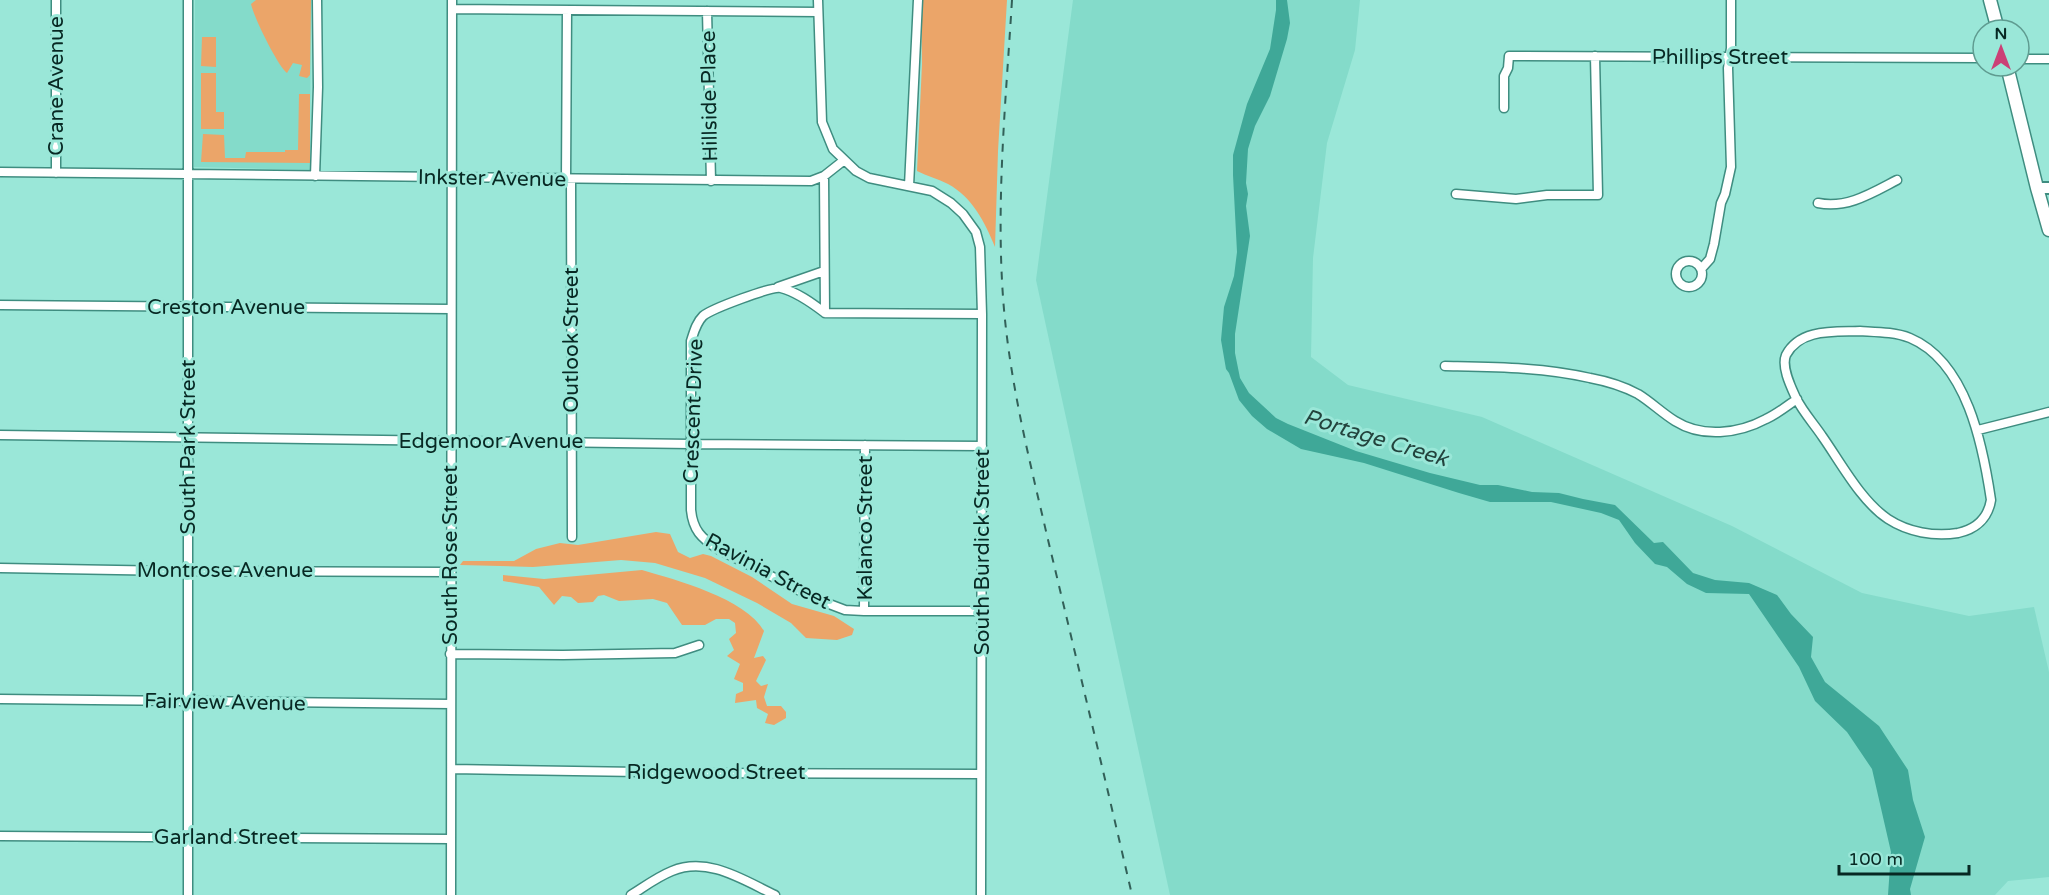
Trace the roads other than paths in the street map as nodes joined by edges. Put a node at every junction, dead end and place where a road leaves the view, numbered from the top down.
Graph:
1 (56, 0) edge
2 (188, 0) edge
3 (317, 0) edge
4 (818, 0) edge
5 (918, 0) edge
6 (1731, 0) edge
7 (1990, 0) edge
8 (452, 5) edge
9 (567, 10) junction
10 (707, 11) junction
11 (818, 12) junction
12 (1995, 18) edge
13 (1595, 56) junction
14 (1728, 57) junction
15 (1971, 58) edge
16 (2031, 59) edge
17 (2049, 59) edge
18 (2011, 78) edge
19 (1504, 108) dead end
20 (843, 160) junction
21 (0, 172) edge
22 (56, 173) junction
23 (187, 175) junction
24 (315, 176) junction
25 (824, 176) junction
26 (451, 177) junction
27 (568, 179) junction
28 (1897, 180) dead end
29 (711, 181) junction
30 (909, 186) junction
31 (2043, 188) edge
32 (1456, 194) dead end
33 (1818, 203) dead end
34 (2049, 230) edge
35 (1701, 269) dead end
36 (825, 271) junction
37 (778, 287) junction
38 (0, 305) edge
39 (188, 307) junction
40 (451, 309) junction
41 (825, 313) junction
42 (982, 314) junction
43 (1445, 366) dead end
44 (1797, 399) junction
45 (2049, 412) edge
46 (1978, 430) junction
47 (0, 435) edge
48 (188, 437) junction
49 (451, 441) junction
50 (572, 442) junction
51 (691, 444) junction
52 (865, 445) junction
53 (982, 446) junction
54 (698, 534) joint
55 (572, 537) dead end
56 (0, 568) edge
57 (188, 570) junction
58 (450, 572) junction
59 (982, 611) junction
60 (864, 612) junction
61 (699, 645) dead end
62 (450, 654) junction
63 (0, 699) edge
64 (188, 701) junction
65 (451, 704) junction
66 (452, 768) junction
67 (981, 774) junction
68 (0, 836) edge
69 (187, 837) junction
70 (451, 839) junction
71 (188, 895) edge
72 (451, 895) edge
73 (631, 895) edge
74 (775, 895) edge
75 (981, 895) edge

1 - 22 street, Crane Avenue
2 - 23 street, South Park Street
3 - 24 street
4 - 11 street
5 - 30 street
6 - 14 street
7 - 12 main road
8 - 9 street
8 - 26 street, South Rose Street
9 - 10 street
9 - 27 street, Outlook Street
10 - 11 street
10 - 29 street, Hillside Place
11 - 20 street
13 - 14 street, Phillips Street
13 - 19 street, Phillips Street
13 - 32 street
14 - 15 street, Phillips Street
14 - 35 street
16 - 17 street
18 - 31 main road
20 - 25 street, Inkster Avenue
20 - 30 street
21 - 22 street, Inkster Avenue
22 - 23 street, Inkster Avenue
23 - 24 street, Inkster Avenue
23 - 39 street, South Park Street
24 - 26 street, Inkster Avenue
25 - 29 street, Inkster Avenue
25 - 36 street
26 - 27 street, Inkster Avenue
26 - 40 street, South Rose Street
27 - 29 street, Inkster Avenue
27 - 50 street, Outlook Street
28 - 33 street
30 - 42 street, South Burdick Street
31 - 34 main road
36 - 37 street, Crescent Drive
36 - 41 street
37 - 41 street
37 - 51 street, Crescent Drive
38 - 39 street, Creston Avenue
39 - 40 street, Creston Avenue
39 - 48 street, South Park Street
40 - 49 street, South Rose Street
41 - 42 street
42 - 53 street, South Burdick Street
43 - 44 street
44 - 46 street
44 - 46 street
45 - 46 street
47 - 48 street, Edgemoor Avenue
48 - 49 street, Edgemoor Avenue
48 - 57 street, South Park Street
49 - 50 street, Edgemoor Avenue
49 - 58 street, South Rose Street
50 - 51 street, Edgemoor Avenue
50 - 55 street, Outlook Street
51 - 52 street, Edgemoor Avenue
51 - 54 street, Crescent Drive
52 - 53 street, Edgemoor Avenue
52 - 60 street, Kalanco Street
53 - 59 street, South Burdick Street
54 - 60 street, Ravinia Street
56 - 57 street, Montrose Avenue
57 - 58 street, Montrose Avenue
57 - 64 street, South Park Street
58 - 62 street, South Rose Street
59 - 60 street, Ravinia Street
59 - 67 street, South Burdick Street
61 - 62 street
62 - 65 street, South Rose Street
63 - 64 street, Fairview Avenue
64 - 65 street, Fairview Avenue
64 - 69 street, South Park Street
65 - 66 street, South Rose Street
66 - 67 street, Ridgewood Street
66 - 70 street, South Rose Street
67 - 75 street, South Burdick Street
68 - 69 street, Garland Street
69 - 70 street, Garland Street
69 - 71 street, South Park Street
70 - 72 street, South Rose Street
73 - 74 street

